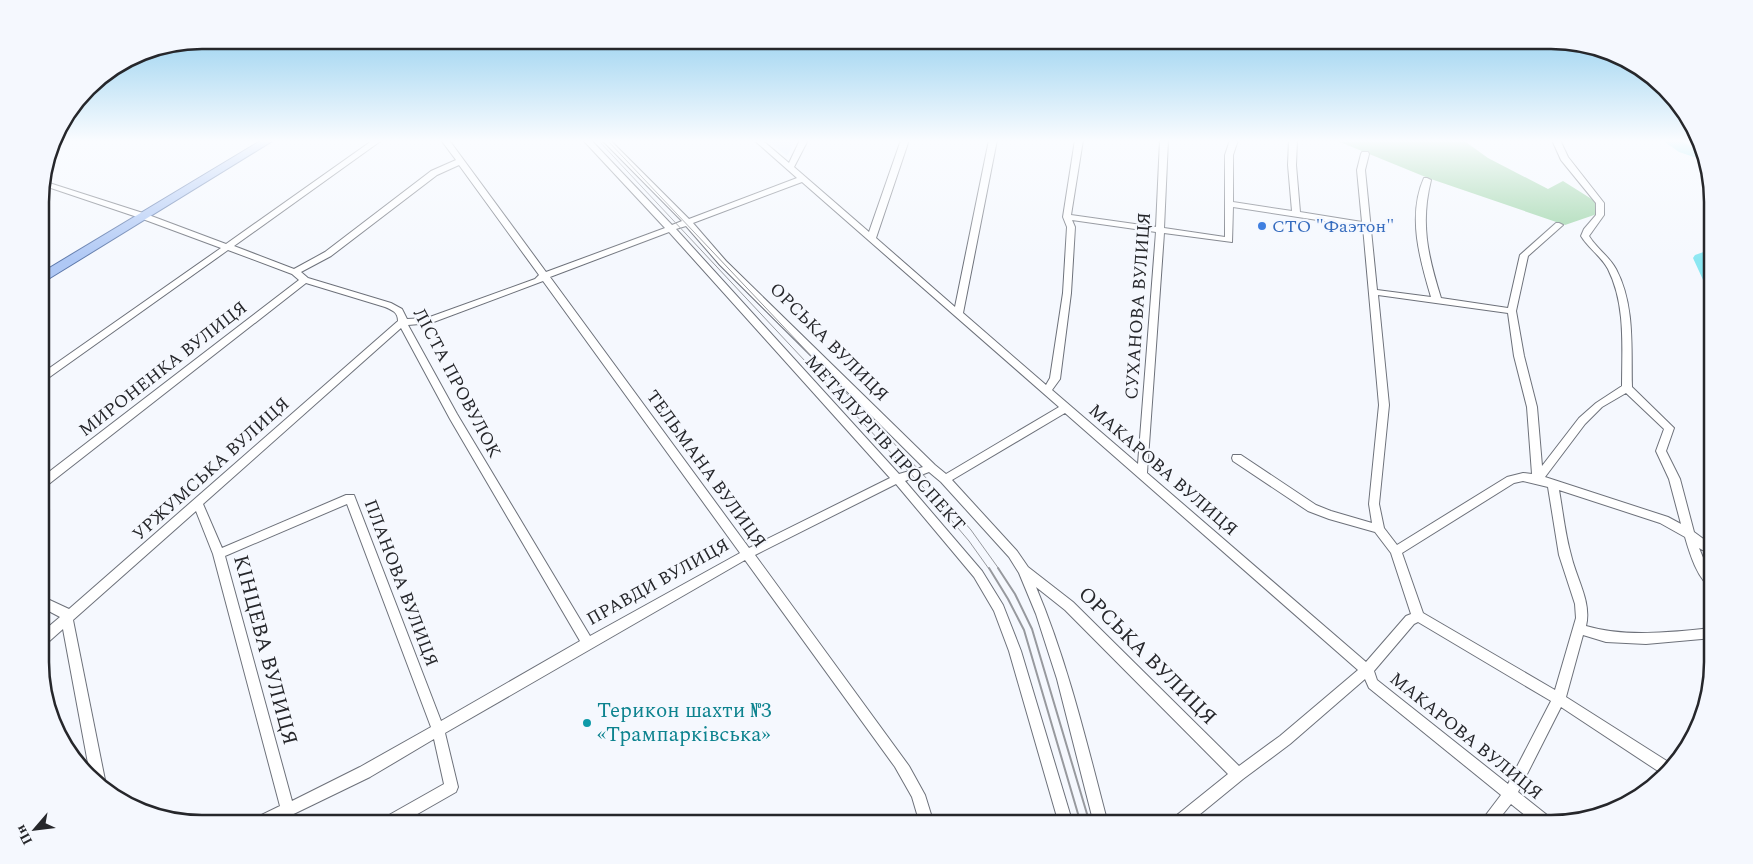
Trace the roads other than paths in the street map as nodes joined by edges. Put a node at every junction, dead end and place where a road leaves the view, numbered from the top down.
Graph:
1 (202, 180) edge
2 (320, 180) edge
3 (424, 180) edge
4 (475, 180) edge
5 (625, 180) edge
6 (645, 180) edge
7 (800, 180) edge
8 (804, 180) edge
9 (891, 180) edge
10 (985, 180) edge
11 (1073, 180) edge
12 (1162, 180) edge
13 (1230, 180) edge
14 (1293, 180) edge
15 (1362, 180) edge
16 (1427, 180) dead end
17 (1582, 180) edge
18 (50, 185) edge
19 (1230, 204) junction
20 (1296, 215) junction
21 (143, 216) junction
22 (1067, 217) junction
23 (688, 224) junction
24 (1365, 225) junction
25 (1559, 225) dead end
26 (671, 229) junction
27 (1160, 230) junction
28 (870, 238) junction
29 (225, 247) junction
30 (295, 272) junction
31 (49, 273) edge
32 (544, 276) junction
33 (305, 280) junction
34 (1373, 292) junction
35 (1436, 301) junction
36 (1512, 311) junction
37 (958, 315) junction
38 (402, 322) junction
39 (49, 373) edge
40 (1627, 388) junction
41 (1046, 392) junction
42 (1065, 408) junction
43 (1237, 458) dead end
44 (930, 468) junction
45 (1142, 475) junction
46 (49, 478) edge
47 (897, 479) junction
48 (945, 479) junction
49 (1538, 479) junction
50 (1553, 484) junction
51 (198, 504) junction
52 (1379, 529) junction
53 (1689, 534) junction
54 (1704, 545) edge
55 (1396, 551) junction
56 (218, 554) junction
57 (747, 554) junction
58 (1024, 571) junction
59 (1704, 571) edge
60 (49, 605) edge
61 (1418, 616) junction
62 (67, 618) junction
63 (1580, 629) junction
64 (49, 634) edge
65 (1704, 634) edge
66 (588, 643) junction
67 (1367, 670) junction
68 (1559, 699) junction
69 (438, 729) junction
70 (1663, 766) edge
71 (97, 773) edge
72 (1238, 774) junction
73 (1511, 793) junction
74 (287, 808) junction
75 (274, 815) edge
76 (403, 815) edge
77 (925, 815) edge
78 (1063, 815) edge
79 (1099, 815) edge
80 (1188, 815) edge
81 (1493, 815) edge
82 (1537, 815) edge

1 - 21 main road
2 - 29 street
3 - 30 street
4 - 32 street, ТЕЛЬМАНА ВУЛИЦЯ
5 - 26 street, МЕТАЛУРГІВ ПРОСПЕКТ
6 - 23 street, ОРСЬКА ВУЛИЦЯ
7 - 23 street
8 - 28 street, МАКАРОВА ВУЛИЦЯ
9 - 28 street
10 - 37 street
11 - 22 street
12 - 27 street, СУХАНОВА ВУЛИЦЯ
13 - 19 street
14 - 20 street
15 - 24 street
16 - 35 street
17 - 40 street
18 - 21 street, ЛІСТА ПРОВУЛОК
19 - 20 street
19 - 27 street
20 - 24 street
21 - 29 street, ЛІСТА ПРОВУЛОК
21 - 31 main road
22 - 27 street
22 - 41 street
23 - 26 street
23 - 44 street, ОРСЬКА ВУЛИЦЯ
24 - 34 street
25 - 36 street
26 - 32 street
26 - 47 street, МЕТАЛУРГІВ ПРОСПЕКТ
27 - 45 street, СУХАНОВА ВУЛИЦЯ
28 - 37 street, МАКАРОВА ВУЛИЦЯ
29 - 30 street, ЛІСТА ПРОВУЛОК
29 - 39 street
30 - 33 street, ЛІСТА ПРОВУЛОК
32 - 38 street
32 - 57 street, ТЕЛЬМАНА ВУЛИЦЯ
33 - 38 street, ЛІСТА ПРОВУЛОК
33 - 46 street, МИРОНЕНКА ВУЛИЦЯ
34 - 35 street
34 - 52 street
35 - 36 street
36 - 49 street
37 - 41 street, МАКАРОВА ВУЛИЦЯ
38 - 51 street, УРЖУМСЬКА ВУЛИЦЯ
38 - 66 street, ЛІСТА ПРОВУЛОК
40 - 49 street
40 - 53 street
41 - 42 street, МАКАРОВА ВУЛИЦЯ
42 - 45 street, МАКАРОВА ВУЛИЦЯ
42 - 48 street
43 - 52 street
44 - 47 street, ПРАВДИ ВУЛИЦЯ
44 - 48 street, ОРСЬКА ВУЛИЦЯ
45 - 67 street, МАКАРОВА ВУЛИЦЯ
47 - 57 street, ПРАВДИ ВУЛИЦЯ
47 - 78 street, МЕТАЛУРГІВ ПРОСПЕКТ
48 - 58 street, ОРСЬКА ВУЛИЦЯ
49 - 50 street
49 - 55 street
50 - 53 street
50 - 63 street
51 - 56 street, КІНЦЕВА ВУЛИЦЯ
51 - 62 street, УРЖУМСЬКА ВУЛИЦЯ
52 - 55 street
53 - 54 street
53 - 59 street
55 - 61 street
56 - 69 street, ПЛАНОВА ВУЛИЦЯ
56 - 74 street, КІНЦЕВА ВУЛИЦЯ
57 - 66 street, ПРАВДИ ВУЛИЦЯ
57 - 77 street, ТЕЛЬМАНА ВУЛИЦЯ
58 - 72 street, ОРСЬКА ВУЛИЦЯ
58 - 79 street, ОРСЬКА ВУЛИЦЯ
60 - 62 street
61 - 67 street
61 - 68 street
62 - 64 street, УРЖУМСЬКА ВУЛИЦЯ
62 - 71 street
63 - 65 street
63 - 68 street
66 - 69 street, ПРАВДИ ВУЛИЦЯ
67 - 72 street
67 - 73 street, МАКАРОВА ВУЛИЦЯ
68 - 70 street
68 - 73 street
69 - 74 street, ПРАВДИ ВУЛИЦЯ
69 - 76 street
72 - 80 street
73 - 81 street
73 - 82 street, МАКАРОВА ВУЛИЦЯ
74 - 75 street, ПРАВДИ ВУЛИЦЯ

